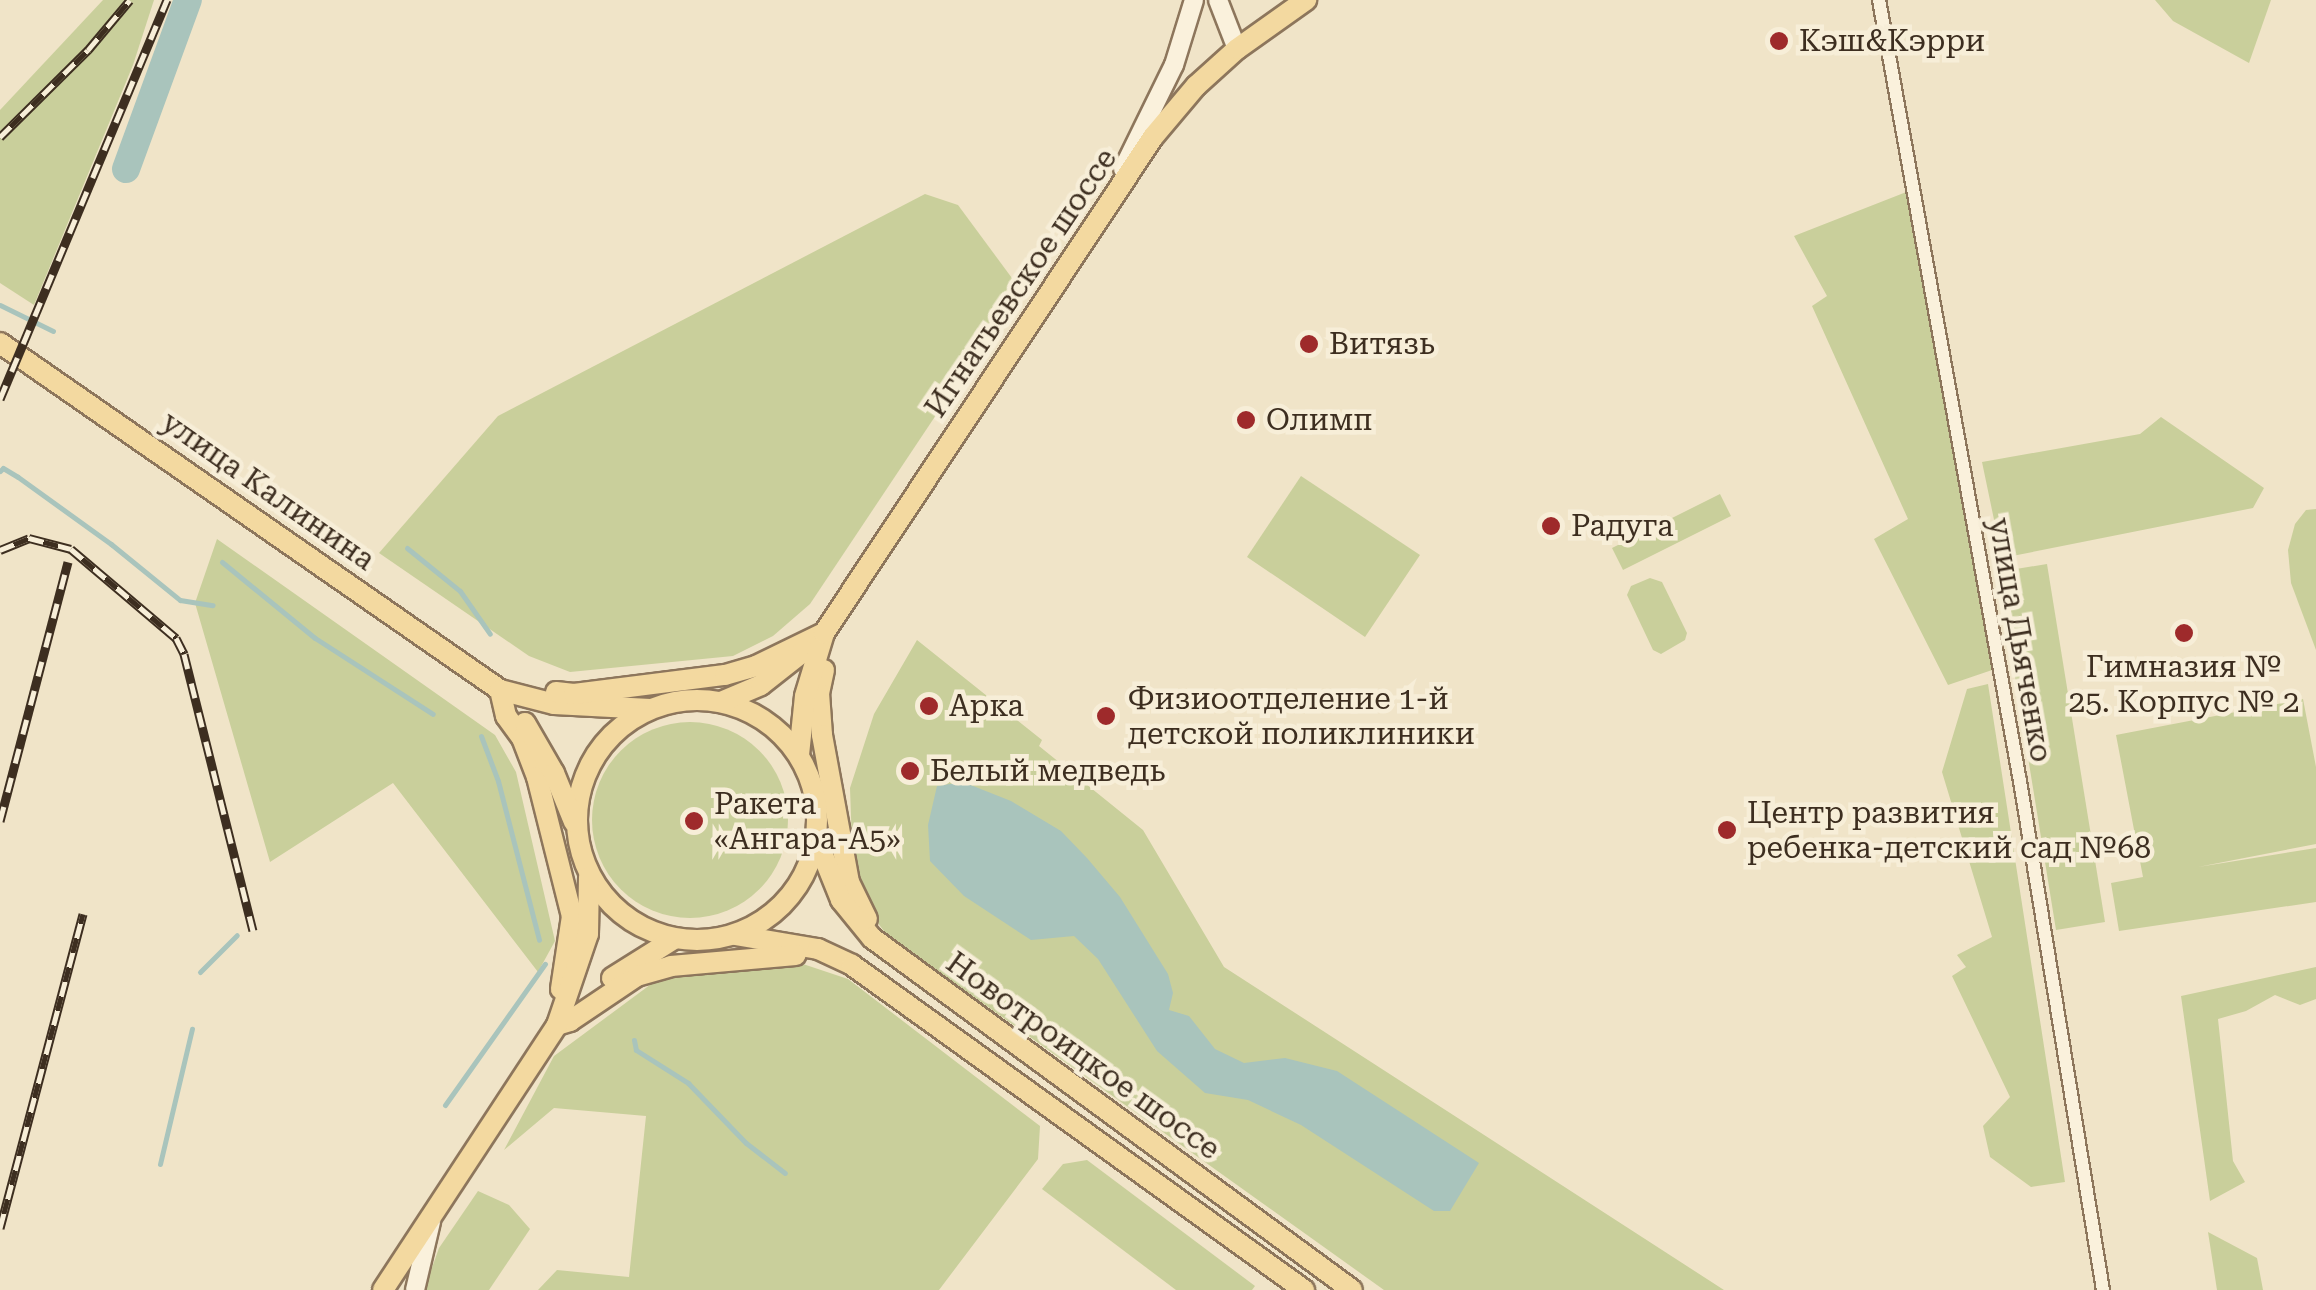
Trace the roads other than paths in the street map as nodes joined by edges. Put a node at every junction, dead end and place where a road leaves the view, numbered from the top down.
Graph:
1 (1194, 0) edge
2 (1218, 0) edge
3 (1306, 0) edge
4 (1879, 0) edge
5 (1238, 49) junction
6 (1104, 211) junction
7 (0, 343) edge
8 (824, 633) junction
9 (500, 690) junction
10 (720, 702) junction
11 (650, 709) junction
12 (799, 755) junction
13 (576, 830) junction
14 (816, 838) junction
15 (589, 875) junction
16 (735, 935) junction
17 (872, 938) junction
18 (674, 939) junction
19 (852, 965) junction
20 (557, 1025) junction
21 (431, 1222) junction
22 (384, 1290) edge
23 (415, 1290) edge
24 (1304, 1290) edge
25 (1352, 1290) edge
26 (2103, 1290) edge

1 - 6 main road
2 - 5 main road
3 - 5 main road, Игнатьевское шоссе
4 - 26 street, улица Дьяченко
5 - 6 main road, Игнатьевское шоссе
6 - 8 main road, Игнатьевское шоссе
7 - 9 main road, улица Калинина
8 - 9 main road
8 - 10 main road
8 - 12 main road
8 - 17 main road
9 - 11 main road
9 - 13 main road
9 - 20 main road
10 - 11 main road
10 - 12 main road
11 - 13 main road
12 - 14 main road
13 - 15 main road
14 - 16 main road
14 - 17 main road, Новотроицкое шоссе
15 - 18 main road
15 - 20 main road
16 - 18 main road
16 - 19 main road, Новотроицкое шоссе
17 - 25 main road, Новотроицкое шоссе
18 - 20 main road
19 - 20 main road
19 - 24 main road, Новотроицкое шоссе
20 - 21 main road
21 - 22 main road
21 - 23 main road

